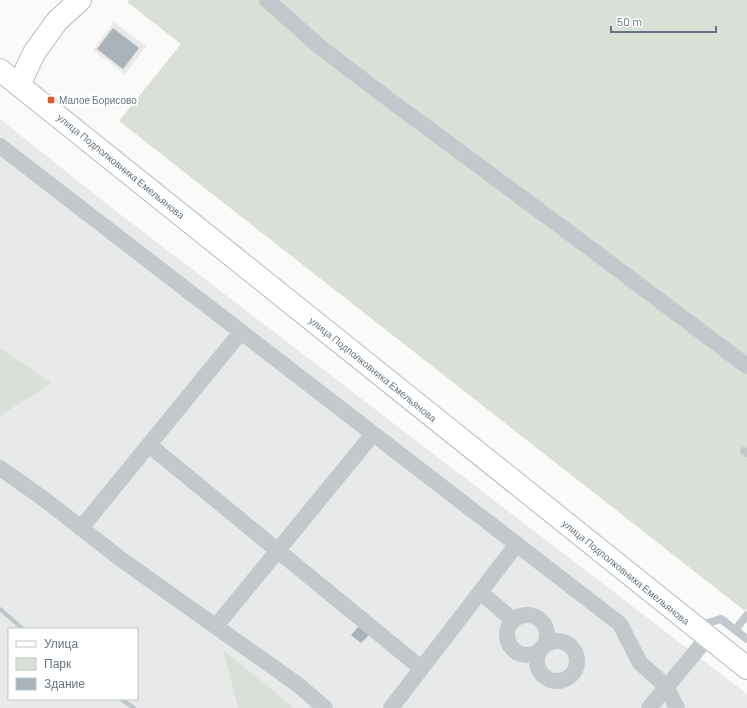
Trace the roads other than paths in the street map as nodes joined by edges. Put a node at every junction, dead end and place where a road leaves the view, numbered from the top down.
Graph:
1 (80, 0) edge
2 (267, 0) edge
3 (0, 70) edge
4 (19, 85) junction
5 (0, 146) edge
6 (241, 332) junction
7 (747, 366) edge
8 (373, 434) junction
9 (149, 445) junction
10 (0, 468) edge
11 (81, 528) junction
12 (517, 544) junction
13 (278, 550) junction
14 (480, 592) junction
15 (747, 615) edge
16 (513, 620) junction
17 (216, 626) junction
18 (735, 630) junction
19 (701, 632) junction
20 (747, 639) edge
21 (421, 668) junction
22 (747, 668) edge
23 (666, 686) junction
24 (325, 708) edge
25 (391, 708) edge
26 (649, 708) edge
27 (677, 708) edge

1 - 4 main road
2 - 7 street
3 - 4 main road, улица Подполковника Емельянова
4 - 19 main road, улица Подполковника Емельянова
5 - 6 street
6 - 8 street
6 - 9 street
8 - 12 street
8 - 13 street
9 - 11 street
9 - 13 street
10 - 11 street
11 - 17 street
12 - 14 street
12 - 23 street
13 - 17 street
13 - 21 street
14 - 16 street
14 - 21 street
15 - 18 lane
16 - 16 street
17 - 24 street
18 - 19 lane
18 - 20 lane
19 - 22 main road, улица Подполковника Емельянова
19 - 23 street
21 - 25 street
23 - 26 street
23 - 27 street

